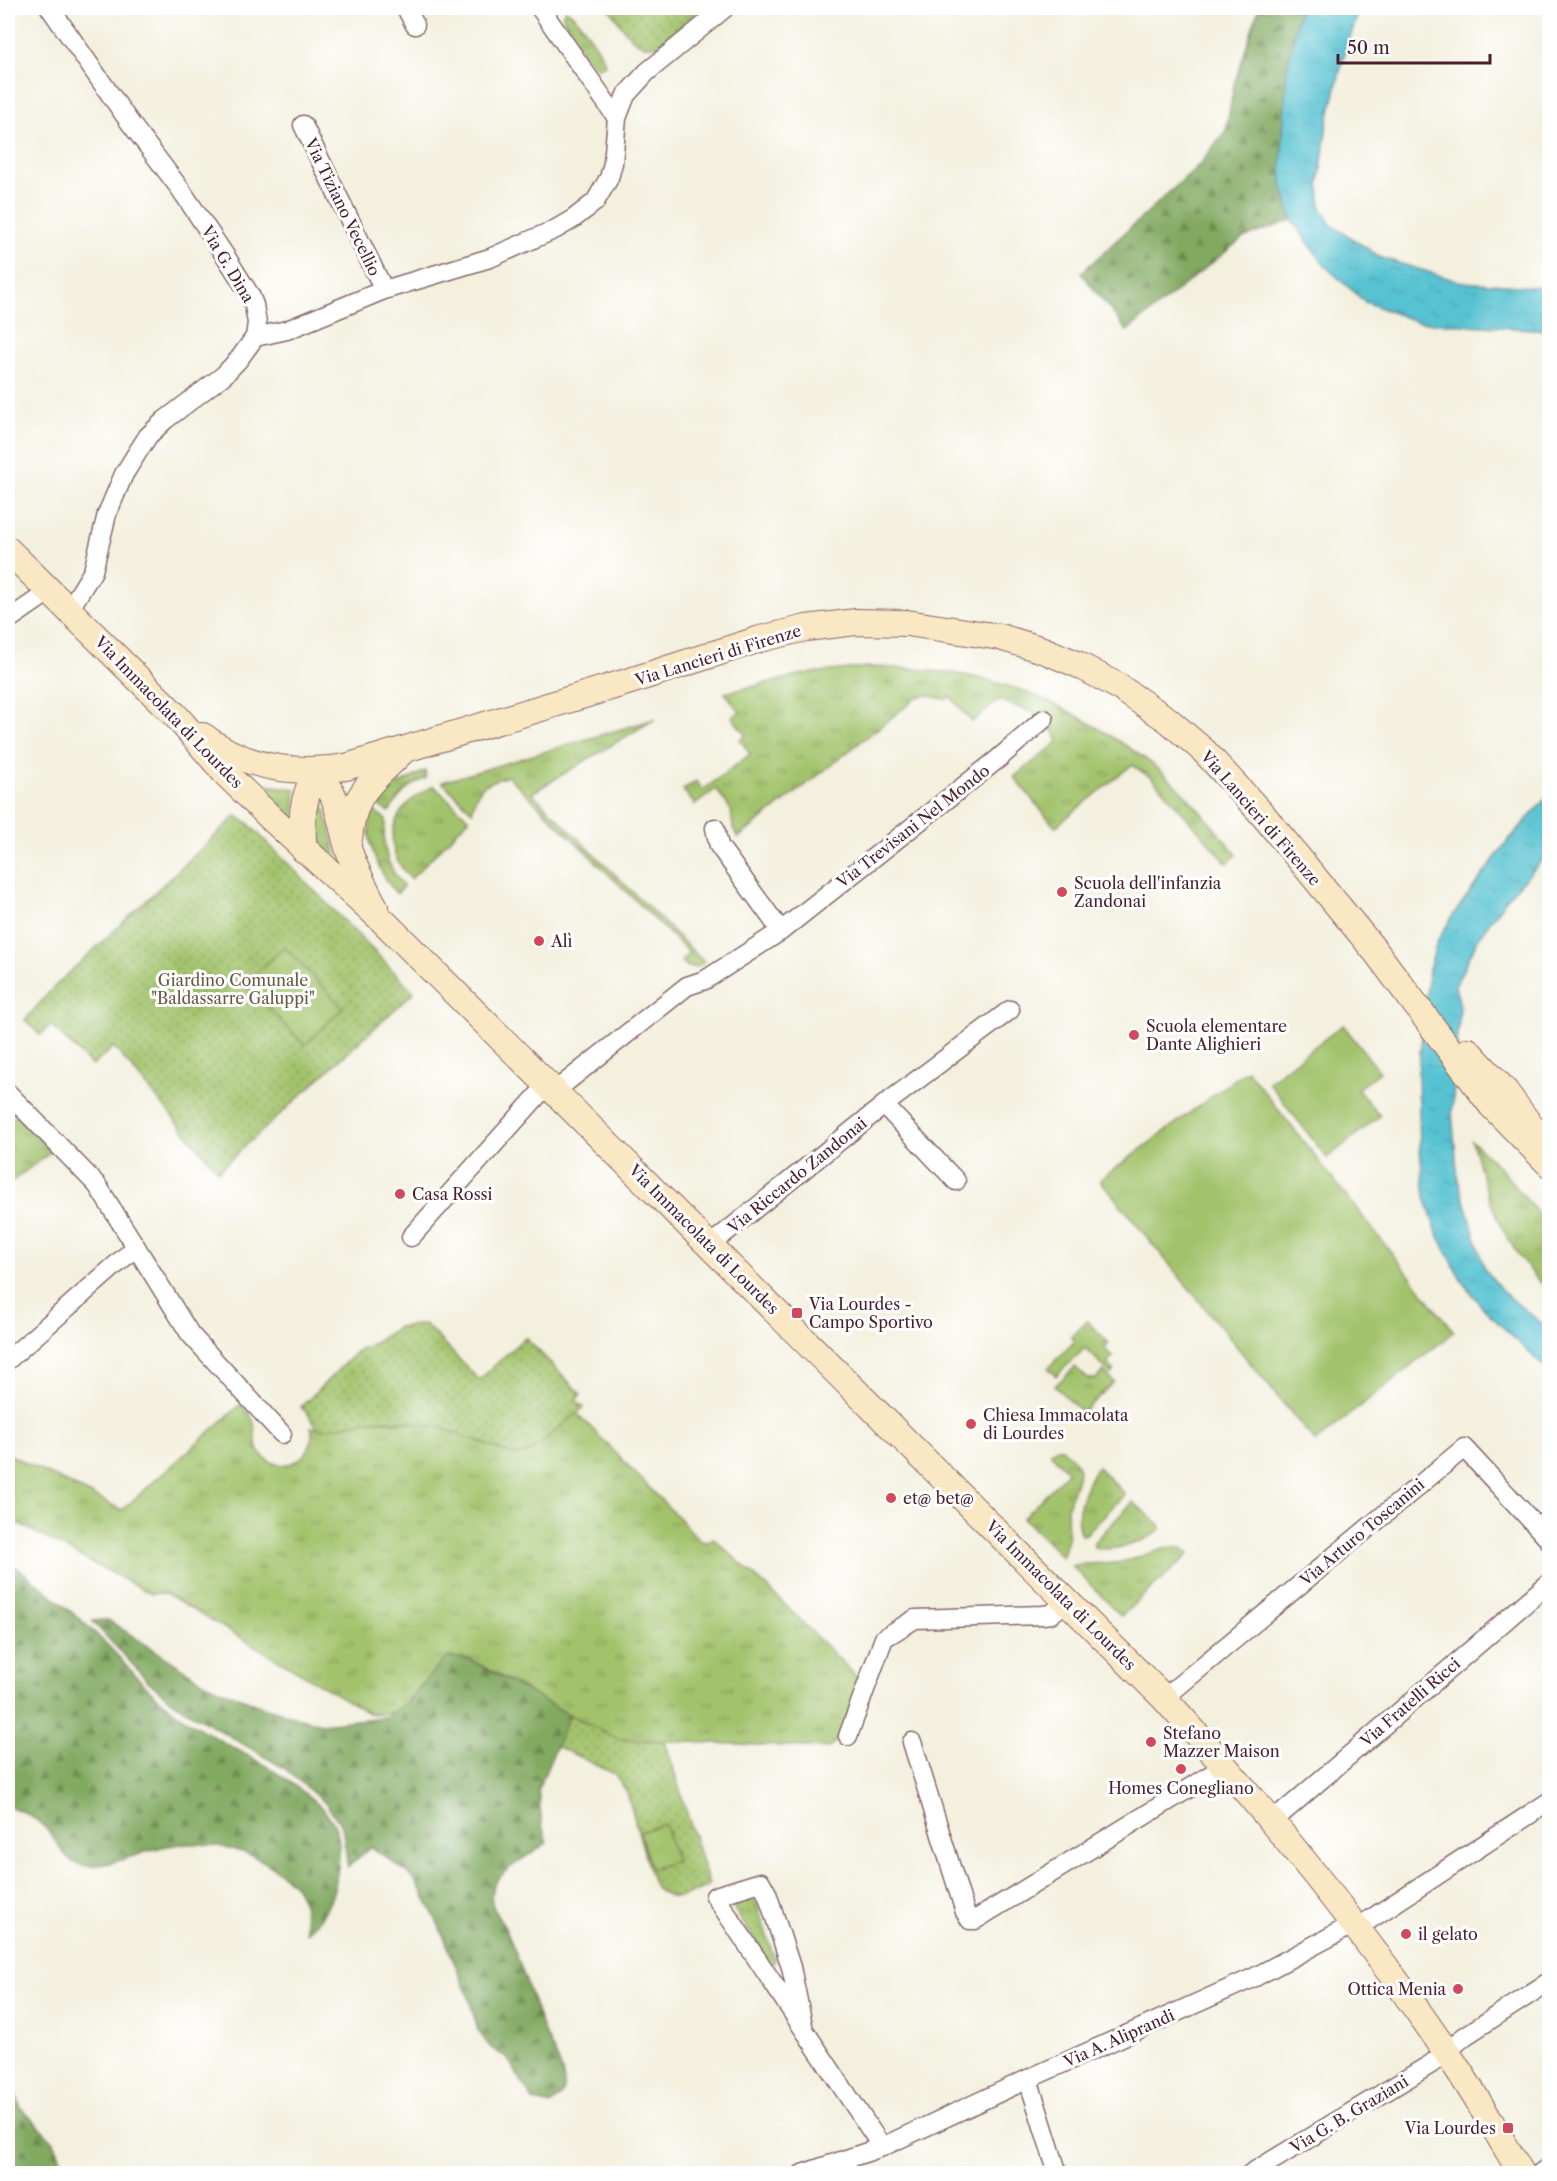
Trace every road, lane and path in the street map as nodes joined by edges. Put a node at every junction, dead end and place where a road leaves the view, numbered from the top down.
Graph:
1 (50, 8) edge
2 (406, 8) edge
3 (540, 8) edge
4 (725, 8) edge
5 (415, 25) dead end
6 (618, 118) junction
7 (303, 125) dead end
8 (384, 290) junction
9 (255, 338) junction
10 (8, 550) edge
11 (50, 591) junction
12 (69, 610) junction
13 (8, 620) edge
14 (177, 716) junction
15 (1044, 720) dead end
16 (404, 750) junction
17 (317, 771) junction
18 (715, 828) dead end
19 (348, 848) junction
20 (304, 850) junction
21 (382, 920) junction
22 (781, 931) junction
23 (1411, 994) junction
24 (1010, 1010) dead end
25 (551, 1087) junction
26 (8, 1093) edge
27 (884, 1105) junction
28 (1550, 1151) edge
29 (1550, 1165) edge
30 (956, 1180) dead end
31 (411, 1237) dead end
32 (710, 1245) junction
33 (136, 1247) junction
34 (8, 1360) edge
35 (282, 1434) dead end
36 (1550, 1542) edge
37 (1550, 1582) edge
38 (1068, 1601) junction
39 (1164, 1698) junction
40 (848, 1736) dead end
41 (912, 1742) dead end
42 (1224, 1766) junction
43 (1550, 1801) edge
44 (1272, 1822) junction
45 (1355, 1926) junction
46 (1550, 1981) edge
47 (804, 2030) junction
48 (1446, 2052) junction
49 (1028, 2079) junction
50 (882, 2147) junction
51 (1550, 2166) edge
52 (801, 2174) edge
53 (1058, 2174) edge
54 (1250, 2174) edge
55 (1522, 2174) edge
56 (1539, 2174) edge

1 - 9 street, Via G. Dina
2 - 5 street
3 - 6 street
4 - 6 street, Via Tiziano Vecellio
6 - 8 street, Via Tiziano Vecellio
7 - 8 street, Via Tiziano Vecellio
8 - 9 street, Via Tiziano Vecellio
9 - 12 street
10 - 11 street, Via Immacolata di Lourdes
11 - 12 street, Via Immacolata di Lourdes
11 - 13 street
12 - 14 street, Via Immacolata di Lourdes
14 - 17 street, Via Lancieri di Firenze
14 - 20 street, Via Immacolata di Lourdes
15 - 22 street, Via Trevisani Nel Mondo
16 - 17 street, Via Lancieri di Firenze
16 - 19 street, Via Immacolata di Lourdes
16 - 23 street, Via Lancieri di Firenze
17 - 19 street, Via Immacolata di Lourdes
17 - 20 street
18 - 22 street
19 - 21 street, Via Immacolata di Lourdes
20 - 21 street, Via Immacolata di Lourdes
21 - 25 street, Via Immacolata di Lourdes
22 - 25 street, Via Trevisani Nel Mondo
23 - 28 street, Via Lancieri di Firenze
23 - 29 street, Via Lancieri di Firenze
24 - 27 street, Via Riccardo Zandonai
25 - 31 street, Via Trevisani Nel Mondo
25 - 32 street, Via Immacolata di Lourdes
26 - 33 street
27 - 30 street
27 - 32 street, Via Riccardo Zandonai
32 - 38 street, Via Immacolata di Lourdes
33 - 34 street
33 - 35 street
36 - 39 street, Via Arturo Toscanini
37 - 44 street, Via Fratelli Ricci
38 - 39 street, Via Immacolata di Lourdes
38 - 40 street
39 - 42 street, Via Immacolata di Lourdes
41 - 42 street
42 - 44 street, Via Immacolata di Lourdes
43 - 45 street, Via A. Aliprandi
44 - 45 street, Via Immacolata di Lourdes
45 - 48 street, Via Immacolata di Lourdes
45 - 49 street, Via A. Aliprandi
46 - 48 street, Via G. B. Graziani
47 - 47 street
47 - 50 street
48 - 54 street, Via G. B. Graziani
48 - 55 street, Via Immacolata di Lourdes
49 - 50 street, Via A. Aliprandi
49 - 53 street
50 - 52 street, Via A. Aliprandi
51 - 56 street

